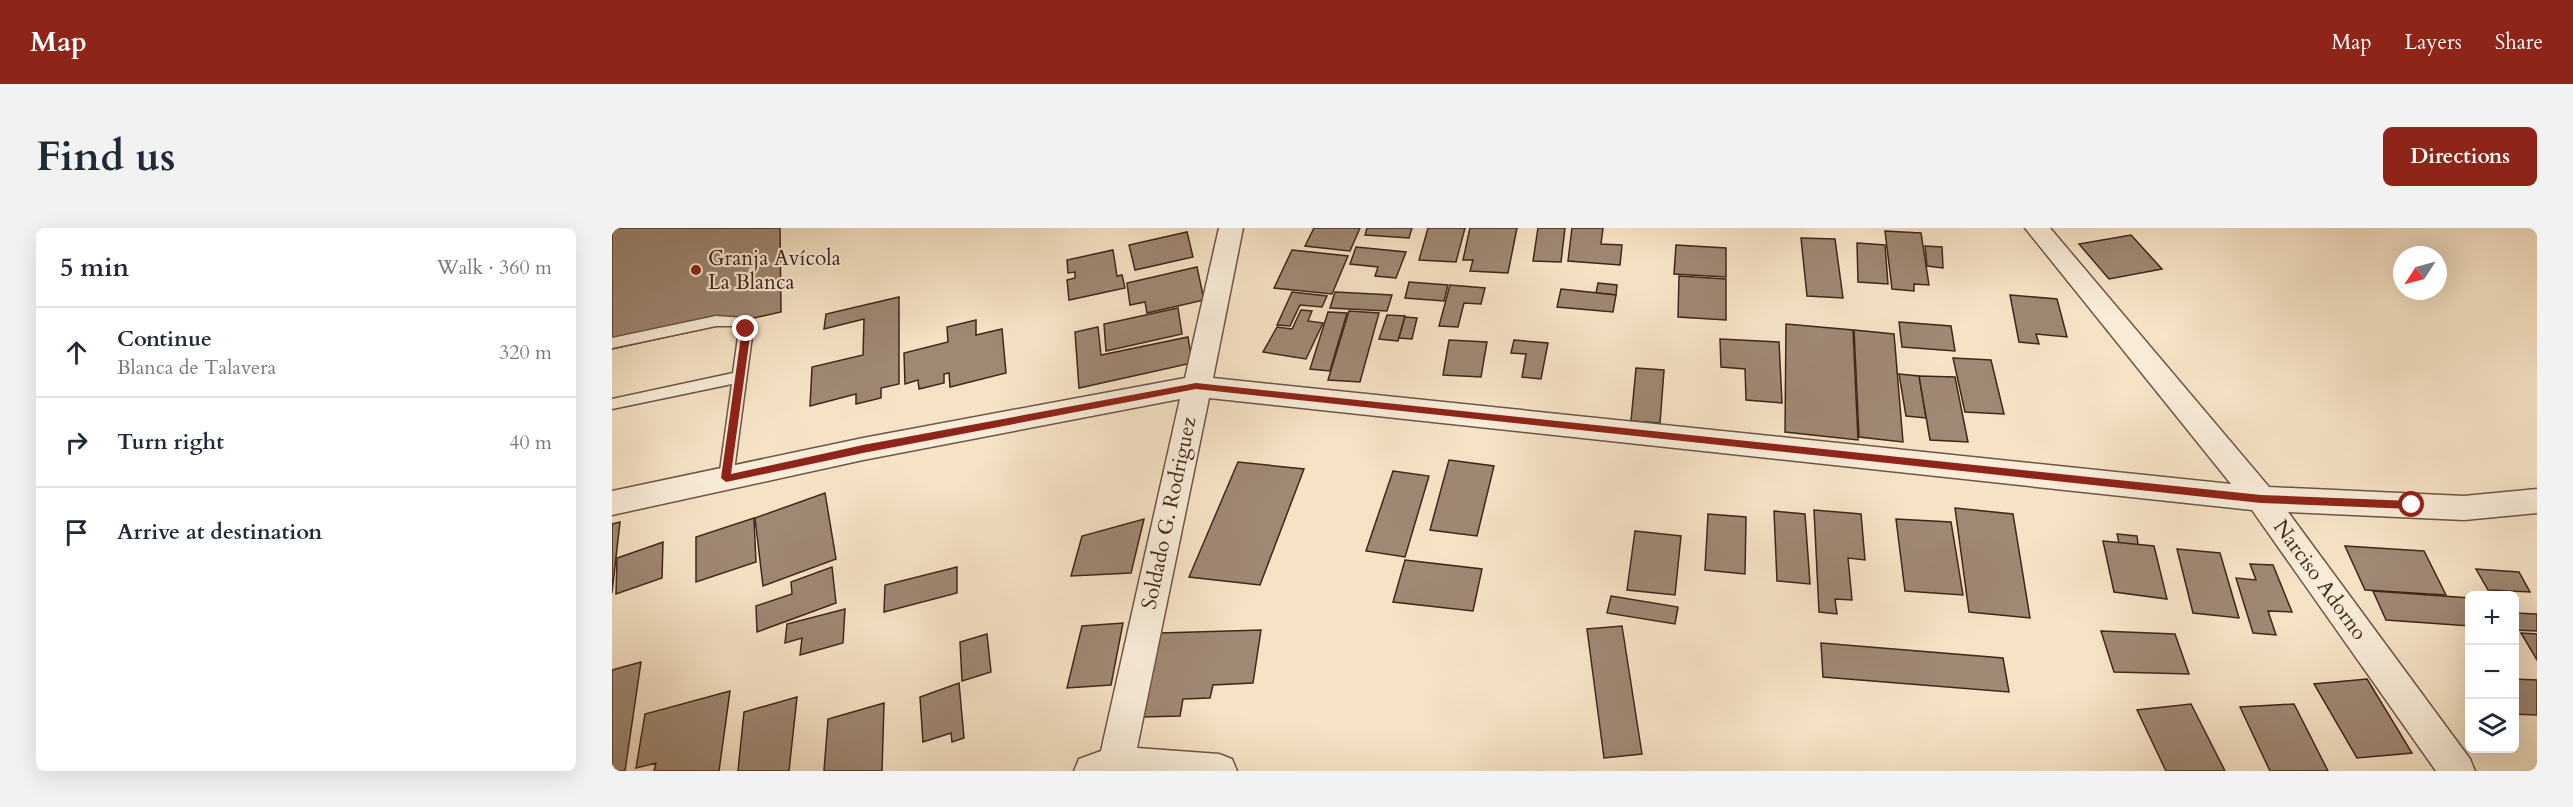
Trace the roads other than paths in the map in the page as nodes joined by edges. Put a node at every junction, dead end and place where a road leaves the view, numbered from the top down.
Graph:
1 (1231, 228) edge
2 (2037, 228) edge
3 (612, 343) edge
4 (740, 377) junction
5 (1196, 386) junction
6 (612, 404) edge
7 (726, 478) junction
8 (2261, 499) junction
9 (2537, 501) edge
10 (612, 503) edge
11 (1104, 767) edge
12 (1219, 771) edge
13 (2457, 771) edge

1 - 5 street, Soldado G. Rodriguez
2 - 8 street, Narciso Adorno
3 - 4 lane
4 - 6 lane
4 - 7 lane
5 - 7 street
5 - 8 street
5 - 11 street, Soldado G. Rodriguez
7 - 10 street
8 - 9 street
8 - 13 street, Narciso Adorno
11 - 12 street

